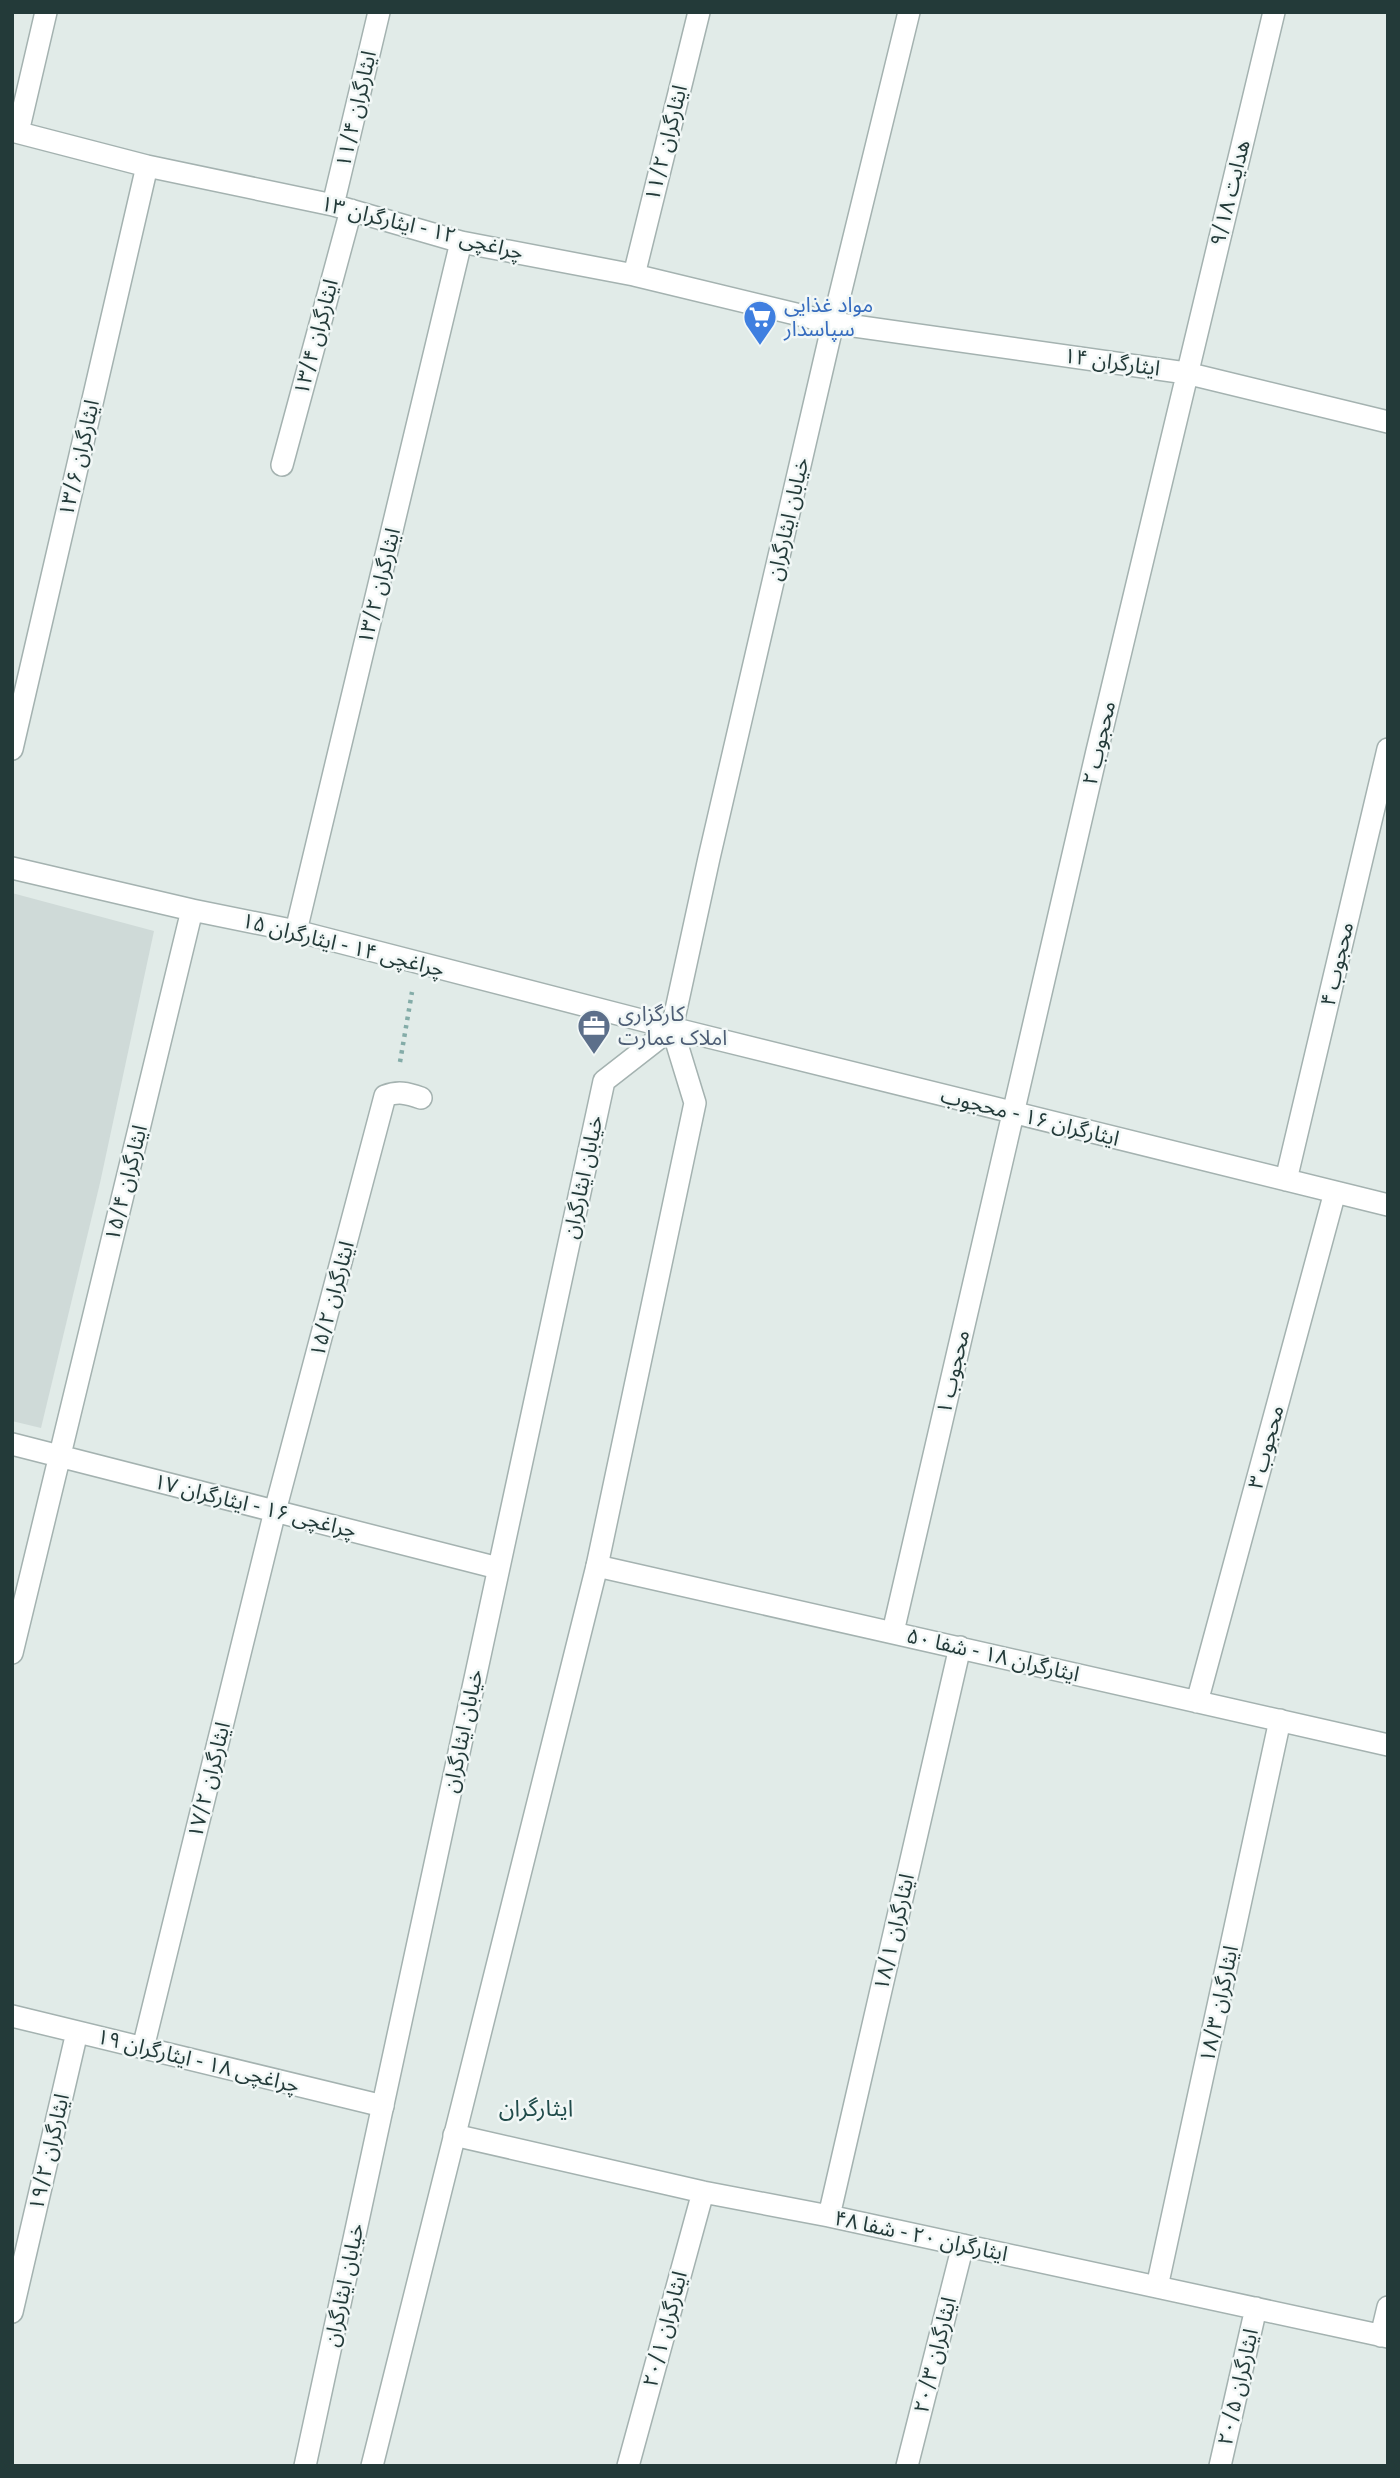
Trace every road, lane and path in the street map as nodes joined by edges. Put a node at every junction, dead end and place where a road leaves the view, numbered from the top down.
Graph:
1 (46, 12) edge
2 (379, 12) edge
3 (699, 12) edge
4 (909, 12) edge
5 (1274, 12) edge
6 (15, 131) edge
7 (147, 166) junction
8 (342, 208) junction
9 (461, 242) junction
10 (634, 275) junction
11 (833, 323) junction
12 (1186, 373) junction
13 (1388, 422) edge
14 (282, 465) dead end
15 (12, 749) edge
16 (1388, 749) edge
17 (12, 868) edge
18 (192, 910) junction
19 (296, 931) junction
20 (416, 963) junction
21 (672, 1028) junction
22 (395, 1092) junction
23 (421, 1098) dead end
24 (1012, 1112) junction
25 (1286, 1180) junction
26 (1335, 1192) junction
27 (1388, 1205) edge
28 (12, 1444) edge
29 (59, 1456) junction
30 (275, 1511) junction
31 (597, 1566) junction
32 (498, 1568) junction
33 (893, 1632) junction
34 (960, 1647) junction
35 (12, 1653) edge
36 (1197, 1702) junction
37 (1280, 1720) junction
38 (1388, 1745) edge
39 (12, 2016) edge
40 (77, 2032) junction
41 (143, 2048) junction
42 (383, 2106) junction
43 (454, 2135) junction
44 (703, 2192) junction
45 (829, 2216) junction
46 (963, 2245) junction
47 (1157, 2287) junction
48 (1256, 2308) junction
49 (1388, 2308) edge
50 (12, 2312) edge
51 (1384, 2337) edge
52 (304, 2466) edge
53 (372, 2466) edge
54 (628, 2466) edge
55 (907, 2466) edge
56 (1220, 2466) edge

1 - 6 street
2 - 8 street, ایثارگران ۱۱/۴
3 - 10 street, ایثارگران ۱۱/۲
4 - 11 street, خیابان ایثارگران
5 - 12 street, هدایت ۹/۱۸
6 - 7 street, چراغچی ۱۲ - ایثارگران ۱۳
7 - 8 street, چراغچی ۱۲ - ایثارگران ۱۳
7 - 15 street, ایثارگران ۱۳/۶
8 - 9 street, چراغچی ۱۲ - ایثارگران ۱۳
8 - 14 street, ایثارگران ۱۳/۴
9 - 10 street, چراغچی ۱۲ - ایثارگران ۱۳
9 - 19 street, ایثارگران ۱۳/۲
10 - 11 street, چراغچی ۱۲ - ایثارگران ۱۳
11 - 12 street, ایثارگران ۱۴
11 - 21 street, خیابان ایثارگران
12 - 13 street, ایثارگران ۱۴
12 - 24 street, محجوب ۲
16 - 25 street, محجوب ۴
17 - 18 street, چراغچی ۱۴ - ایثارگران ۱۵
18 - 19 street, چراغچی ۱۴ - ایثارگران ۱۵
18 - 29 street, ایثارگران ۱۵/۴
19 - 20 street, چراغچی ۱۴ - ایثارگران ۱۵
20 - 21 street, چراغچی ۱۴ - ایثارگران ۱۵
20 - 22 path
21 - 24 street, ایثارگران ۱۶ - محجوب
21 - 31 street, خیابان ایثارگران
21 - 32 street, خیابان ایثارگران
22 - 23 street
22 - 30 street, ایثارگران ۱۵/۲
24 - 25 street, ایثارگران ۱۶ - محجوب
24 - 33 street, محجوب ۱
25 - 26 street, ایثارگران ۱۶ - محجوب
26 - 27 street, ایثارگران ۱۶ - محجوب
26 - 36 street, محجوب ۳
28 - 29 street, چراغچی ۱۶ - ایثارگران ۱۷
29 - 30 street, چراغچی ۱۶ - ایثارگران ۱۷
29 - 35 street, ایثارگران ۱۵/۴
30 - 32 street, چراغچی ۱۶ - ایثارگران ۱۷
30 - 41 street, ایثارگران ۱۷/۲
31 - 33 street, ایثارگران ۱۸ - شفا ۵۰
31 - 43 street, خیابان ایثارگران
32 - 42 street, خیابان ایثارگران
33 - 34 street, ایثارگران ۱۸ - شفا ۵۰
34 - 36 street, ایثارگران ۱۸ - شفا ۵۰
34 - 45 street, ایثارگران ۱۸/۱
36 - 37 street, ایثارگران ۱۸ - شفا ۵۰
37 - 38 street, ایثارگران ۱۸ - شفا ۵۰
37 - 47 street, ایثارگران ۱۸/۳
39 - 40 street, چراغچی ۱۸ - ایثارگران ۱۹
40 - 41 street, چراغچی ۱۸ - ایثارگران ۱۹
40 - 50 street, ایثارگران ۱۹/۲
41 - 42 street, چراغچی ۱۸ - ایثارگران ۱۹
42 - 52 street, خیابان ایثارگران
43 - 44 street, ایثارگران ۲۰ - شفا ۴۸
43 - 53 street, خیابان ایثارگران
44 - 45 street, ایثارگران ۲۰ - شفا ۴۸
44 - 54 street, ایثارگران ۲۰/۱
45 - 46 street, ایثارگران ۲۰ - شفا ۴۸
46 - 47 street, ایثارگران ۲۰ - شفا ۴۸
46 - 55 street, ایثارگران ۲۰/۳
47 - 48 street, ایثارگران ۲۰ - شفا ۴۸
48 - 51 street, ایثارگران ۲۰ - شفا ۴۸
48 - 56 street, ایثارگران ۲۰/۵
49 - 51 street

